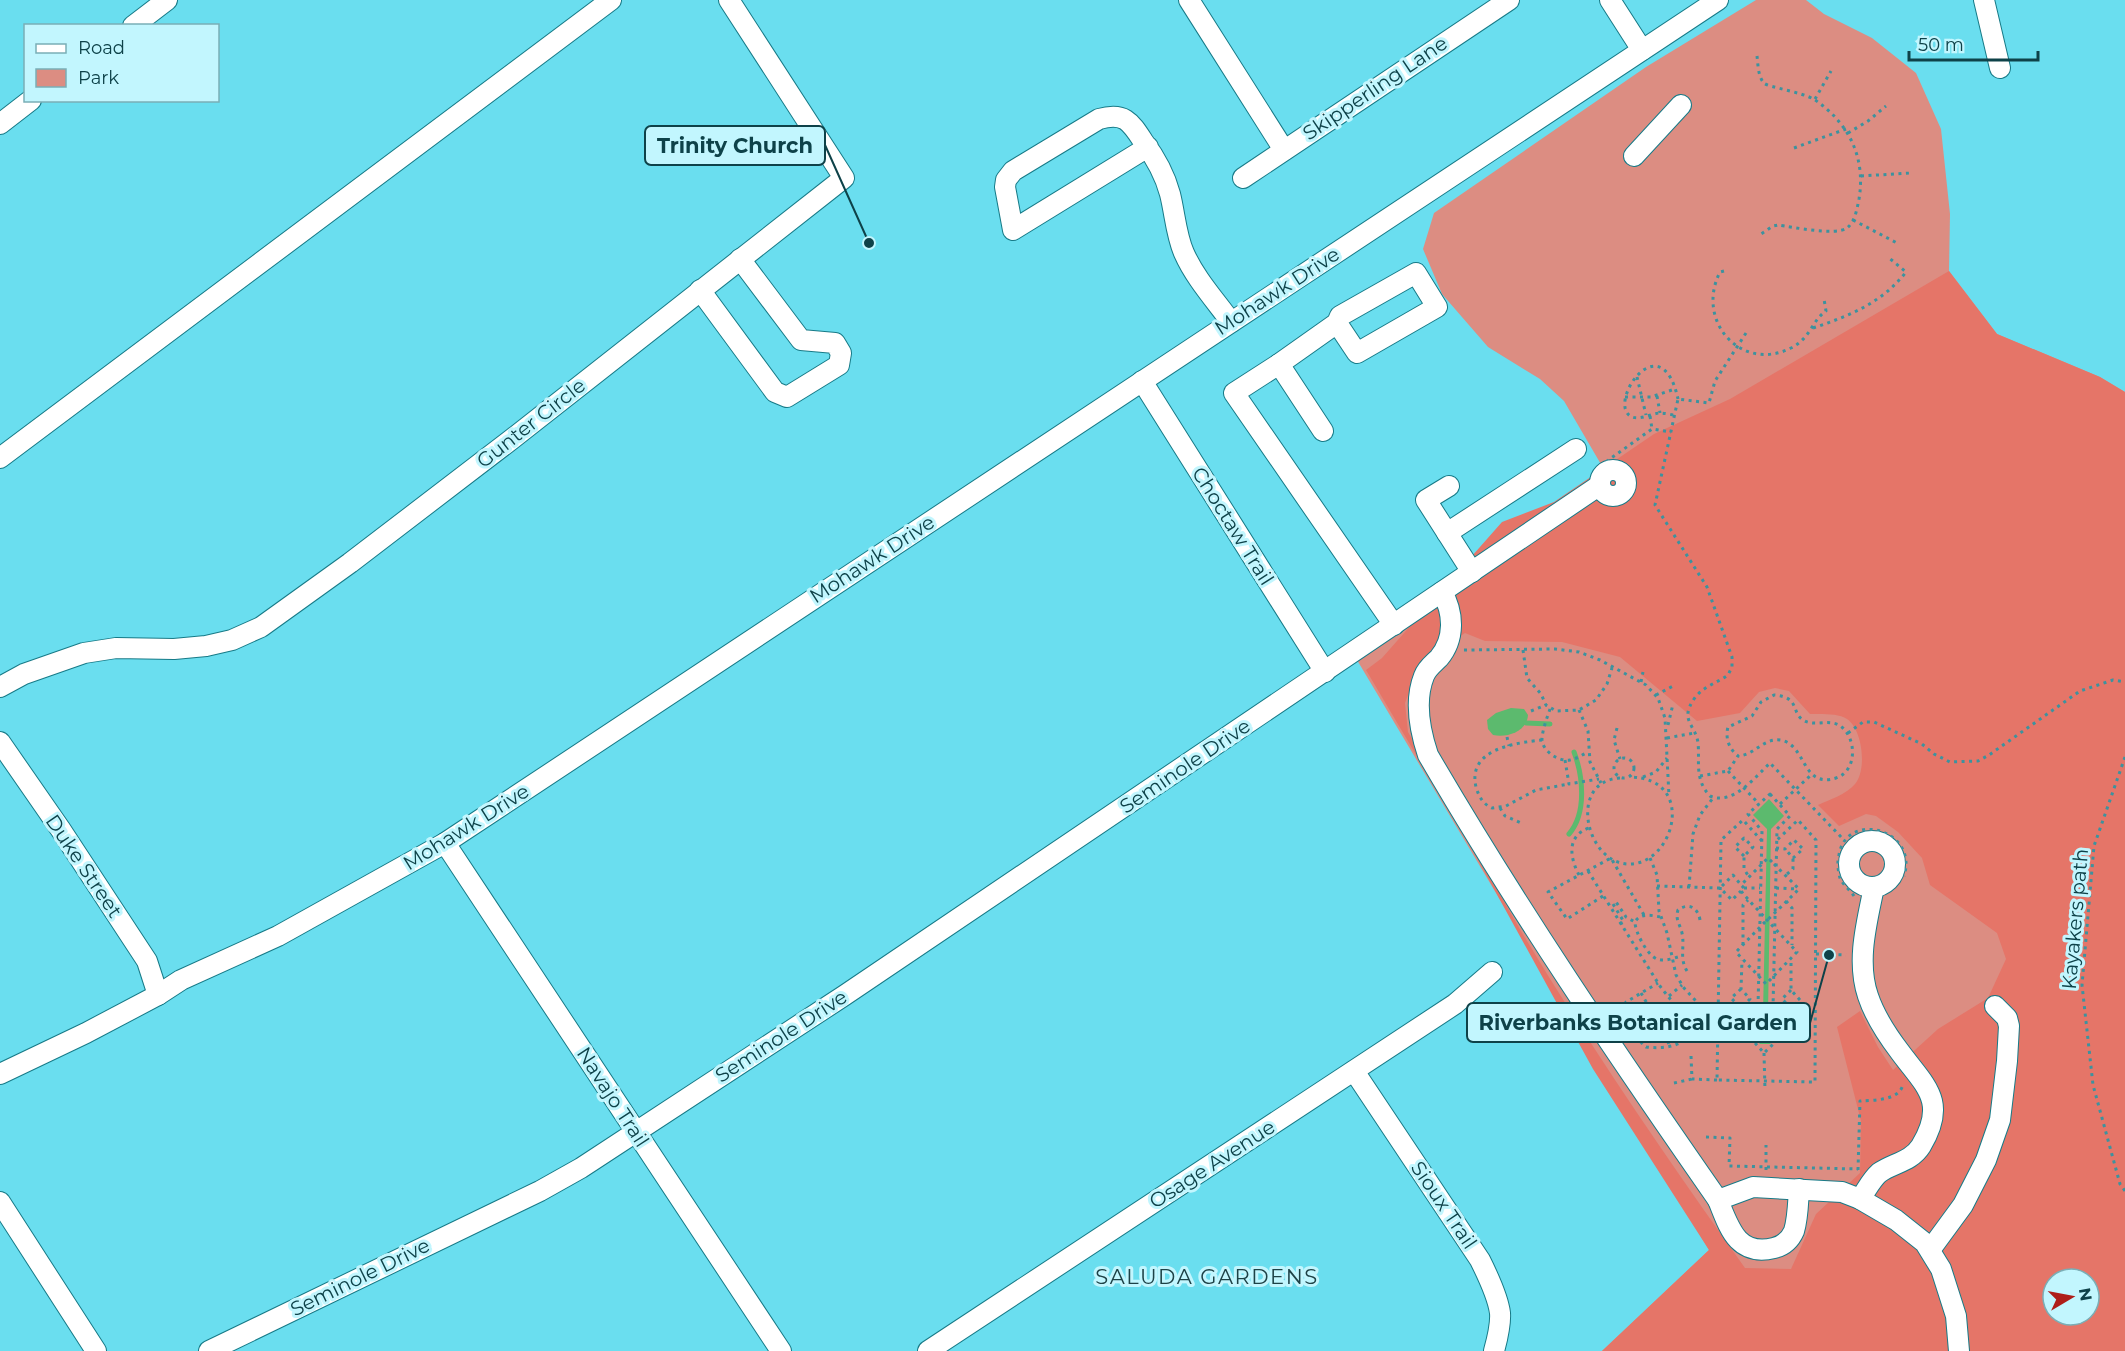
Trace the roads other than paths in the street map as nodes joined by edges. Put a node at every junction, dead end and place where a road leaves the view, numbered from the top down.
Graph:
1 (167, 0) edge
2 (611, 0) edge
3 (729, 0) edge
4 (1189, 0) edge
5 (1509, 0) edge
6 (1610, 0) edge
7 (1718, 0) edge
8 (1984, 0) edge
9 (136, 24) edge
10 (1642, 50) junction
11 (2000, 68) dead end
12 (28, 102) edge
13 (1681, 105) dead end
14 (0, 124) edge
15 (1148, 147) junction
16 (1284, 150) junction
17 (1634, 156) dead end
18 (1243, 178) dead end
19 (740, 259) junction
20 (700, 290) junction
21 (1339, 320) junction
22 (1231, 322) junction
23 (1279, 364) junction
24 (1142, 381) junction
25 (1323, 431) dead end
26 (1576, 449) dead end
27 (0, 458) edge
28 (1599, 476) road end
29 (1449, 486) dead end
30 (1447, 533) junction
31 (1472, 572) junction
32 (1442, 592) junction
33 (1394, 626) junction
34 (1325, 672) junction
35 (0, 687) edge
36 (0, 742) edge
37 (445, 843) junction
38 (1874, 887) dead end
39 (1492, 972) dead end
40 (158, 995) junction
41 (1995, 1006) dead end
42 (1354, 1071) junction
43 (0, 1074) edge
44 (636, 1131) junction
45 (1799, 1189) junction
46 (1860, 1199) junction
47 (1718, 1200) junction
48 (0, 1202) edge
49 (1930, 1250) junction
50 (96, 1351) edge
51 (209, 1351) edge
52 (781, 1351) edge
53 (928, 1351) edge
54 (1494, 1351) edge
55 (1959, 1351) edge

1 - 9 street
2 - 27 street
3 - 19 street, Gunter Circle
4 - 16 street
5 - 16 street, Skipperling Lane
6 - 10 street
7 - 10 street, Mohawk Drive
8 - 11 street
10 - 22 street, Mohawk Drive
12 - 14 street
13 - 17 street
15 - 15 street
15 - 22 street
16 - 18 street, Skipperling Lane
19 - 20 street, Gunter Circle
19 - 20 street
20 - 35 street, Gunter Circle
21 - 21 street
21 - 23 street
22 - 24 street, Mohawk Drive
23 - 25 street
23 - 33 street
24 - 34 street, Choctaw Trail
24 - 37 street, Mohawk Drive
26 - 30 street
28 - 31 street, Seminole Drive
29 - 30 street
30 - 31 street
31 - 32 street, Seminole Drive
32 - 33 street, Seminole Drive
32 - 47 street
33 - 34 street, Seminole Drive
34 - 44 street, Seminole Drive
36 - 40 street, Duke Street
37 - 40 street, Mohawk Drive
37 - 44 street, Navajo Trail
38 - 46 street
39 - 42 street, Osage Avenue
40 - 43 street, Mohawk Drive
41 - 49 street
42 - 53 street, Osage Avenue
42 - 54 street, Sioux Trail
44 - 51 street, Seminole Drive
44 - 52 street, Navajo Trail
45 - 46 street
45 - 47 street
45 - 47 street
46 - 49 street
48 - 50 street
49 - 55 street

